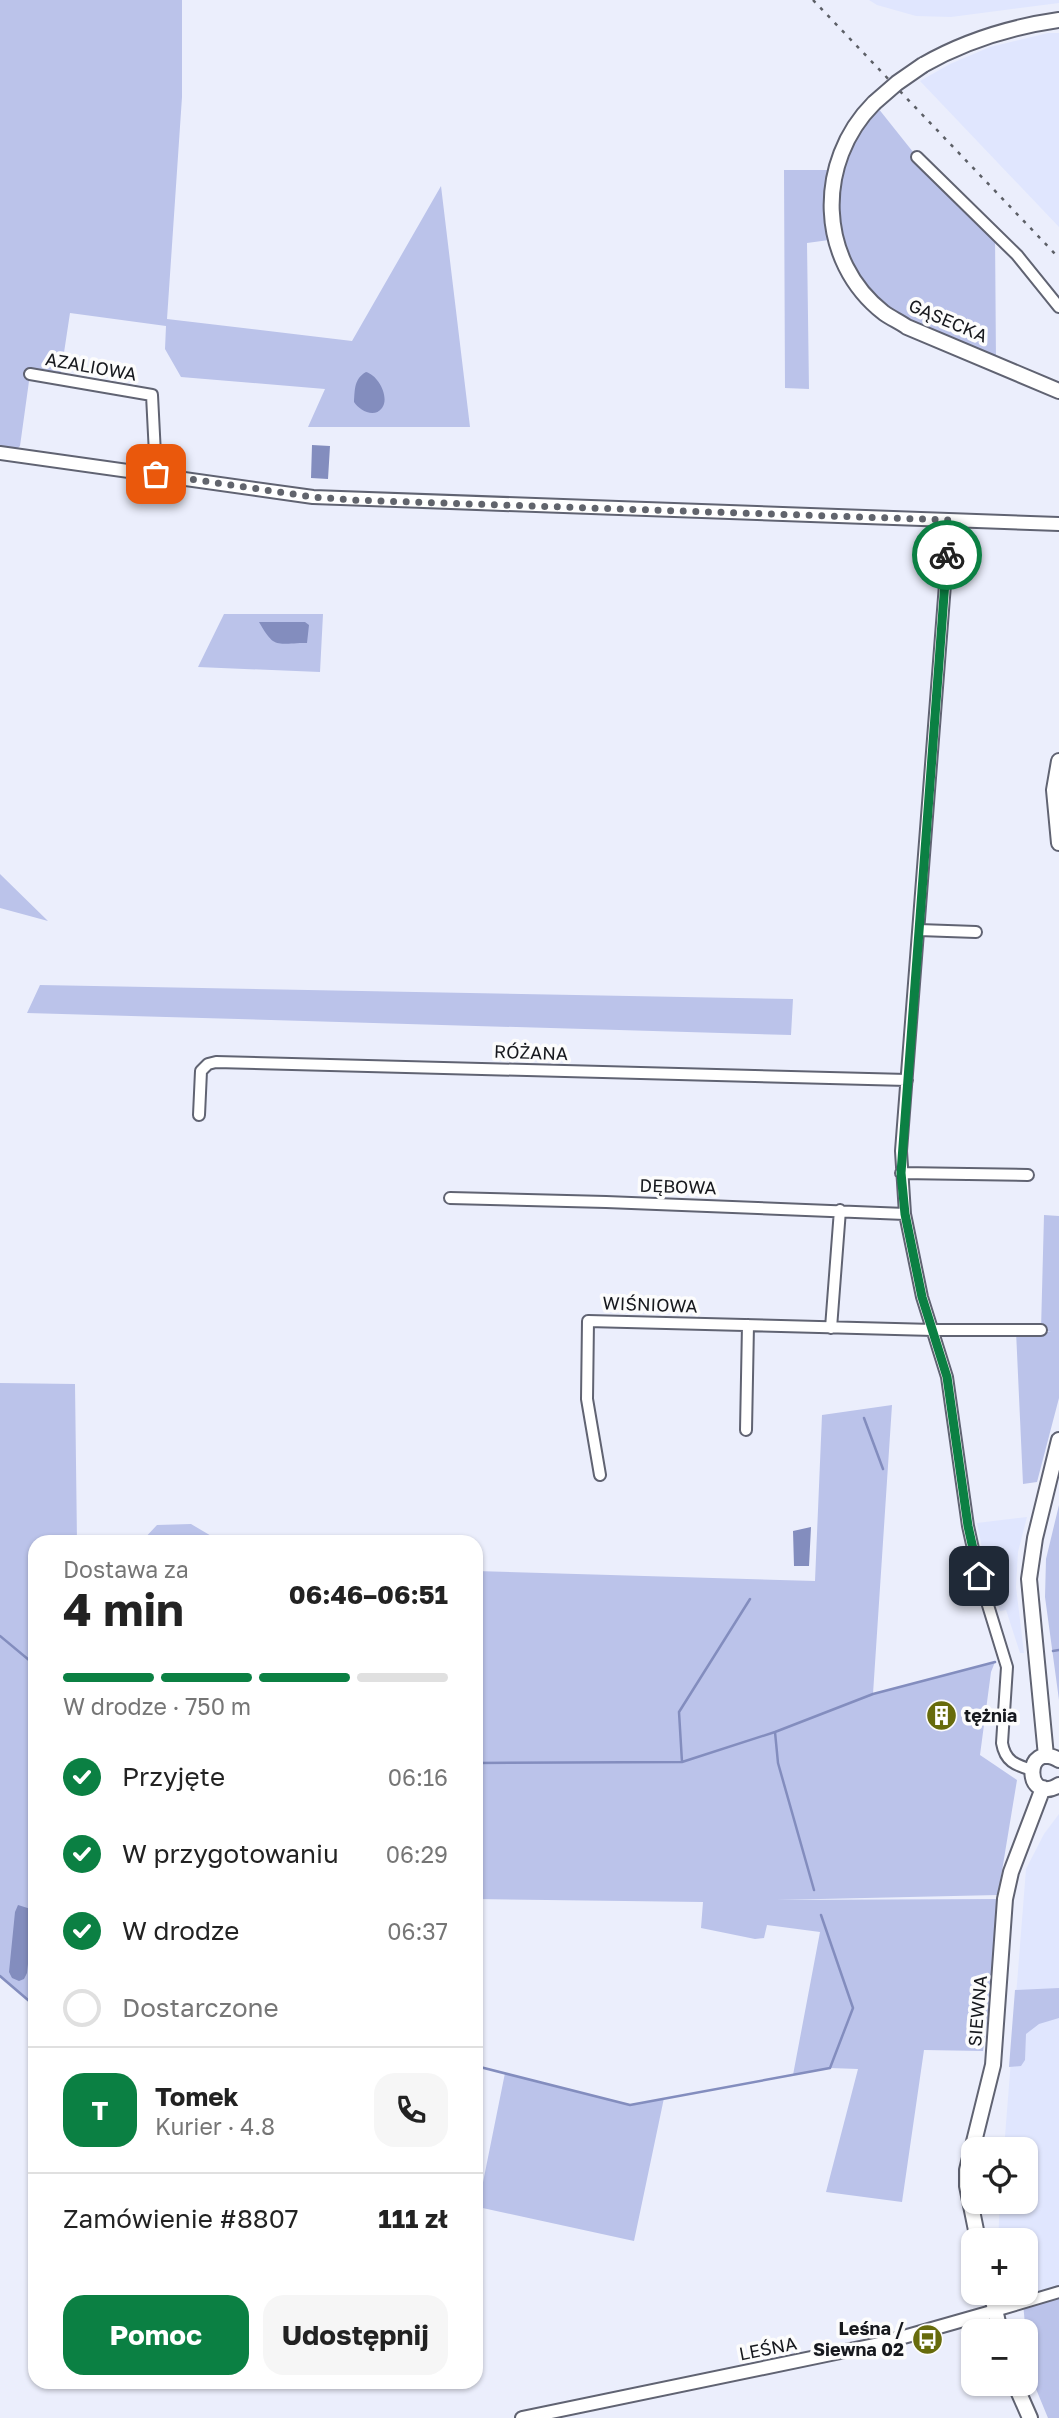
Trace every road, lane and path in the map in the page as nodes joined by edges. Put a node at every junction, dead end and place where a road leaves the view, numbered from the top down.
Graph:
1 (1059, 20) edge
2 (917, 158) dead end
3 (1059, 307) edge
4 (30, 374) dead end
5 (1059, 391) edge
6 (0, 453) edge
7 (156, 474) junction
8 (950, 520) junction
9 (1059, 524) edge
10 (1059, 761) edge
11 (1059, 843) edge
12 (919, 930) junction
13 (976, 932) dead end
14 (907, 1080) junction
15 (199, 1115) dead end
16 (901, 1173) junction
17 (1028, 1175) dead end
18 (450, 1198) dead end
19 (840, 1210) junction
20 (905, 1214) junction
21 (748, 1325) junction
22 (831, 1328) junction
23 (933, 1330) junction
24 (1041, 1331) dead end
25 (746, 1430) dead end
26 (1059, 1440) edge
27 (600, 1475) dead end
28 (1053, 1758) edge
29 (1032, 1770) junction
30 (1059, 1785) edge
31 (1043, 1788) junction
32 (976, 2228) edge
33 (1059, 2292) edge
34 (994, 2305) edge
35 (995, 2311) junction
36 (997, 2319) edge
37 (1020, 2396) edge
38 (522, 2418) edge
39 (1030, 2418) edge

1 - 5 main road, GĄSECKA, bridge
2 - 3 street
4 - 7 street, AZALIOWA
6 - 7 street
7 - 8 street
8 - 9 street
8 - 12 street
10 - 11 main road
12 - 13 street
12 - 14 street
14 - 15 street, RÓŻANA
14 - 16 street
16 - 17 street
16 - 20 street
18 - 19 street, DĘBOWA
19 - 20 street, DĘBOWA
19 - 22 street
20 - 23 street
21 - 22 street, WIŚNIOWA
21 - 25 street
21 - 27 street, WIŚNIOWA
22 - 23 street, WIŚNIOWA
23 - 24 street, WIŚNIOWA
23 - 29 street
26 - 28 main road
28 - 29 main road
29 - 31 main road
30 - 31 main road
31 - 32 main road, SIEWNA
33 - 35 street, LEŚNA
34 - 35 main road
35 - 36 main road
35 - 38 street, LEŚNA
37 - 39 main road

